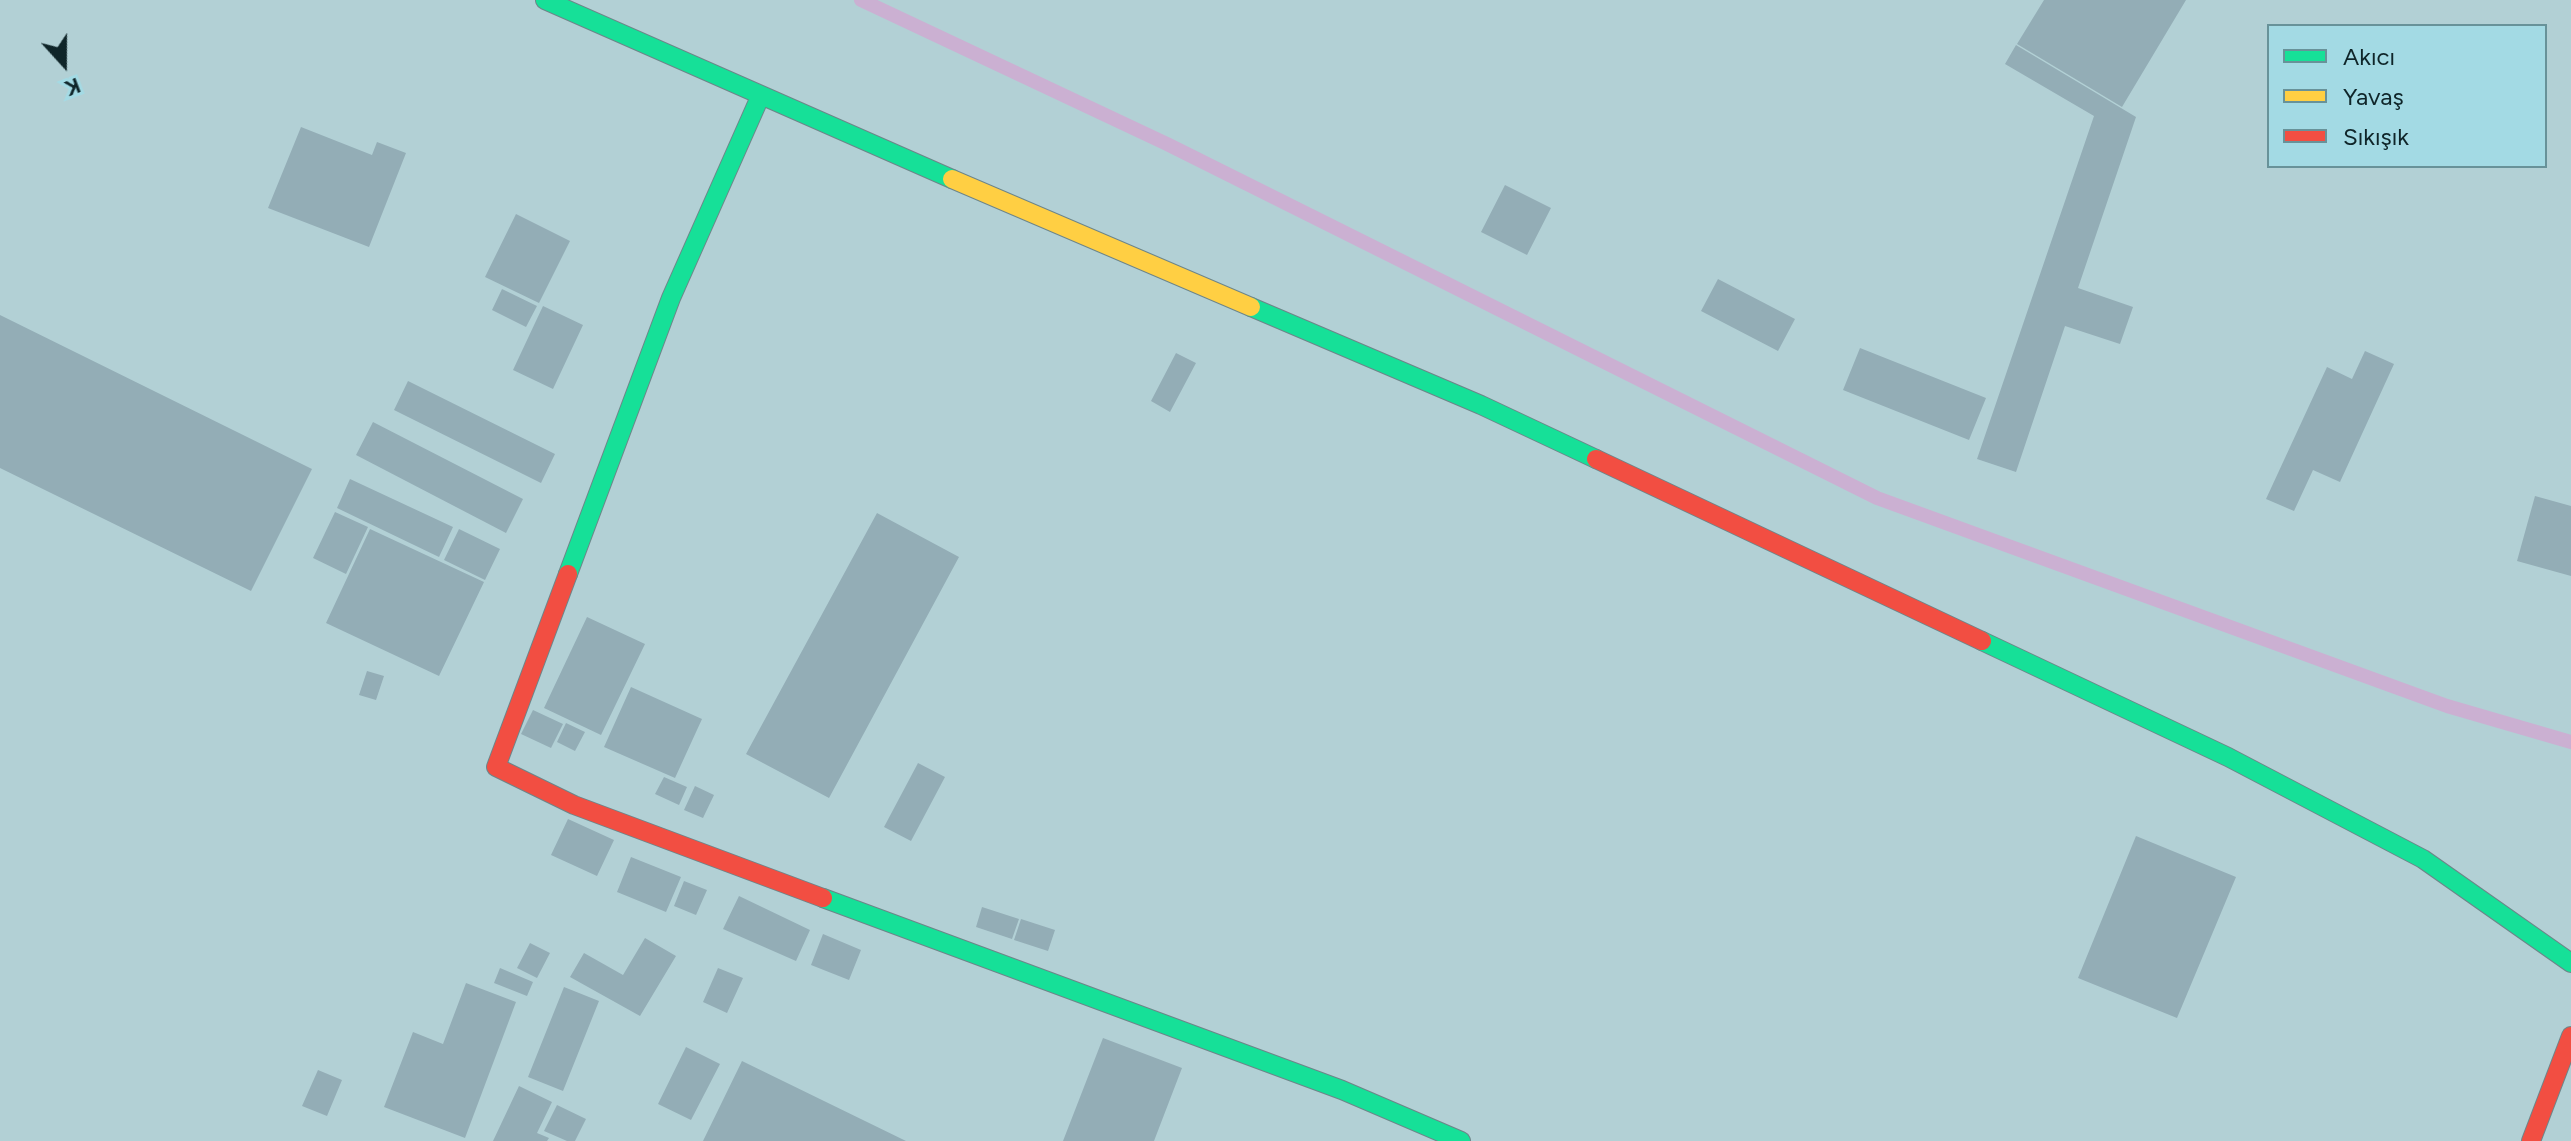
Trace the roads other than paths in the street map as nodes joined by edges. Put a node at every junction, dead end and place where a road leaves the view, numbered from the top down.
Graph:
1 (545, 0) edge
2 (760, 97) junction
3 (2571, 963) edge
4 (2571, 1036) edge
5 (1461, 1141) edge
6 (2531, 1141) edge

1 - 2 main road
2 - 3 main road
2 - 5 main road
4 - 6 main road

